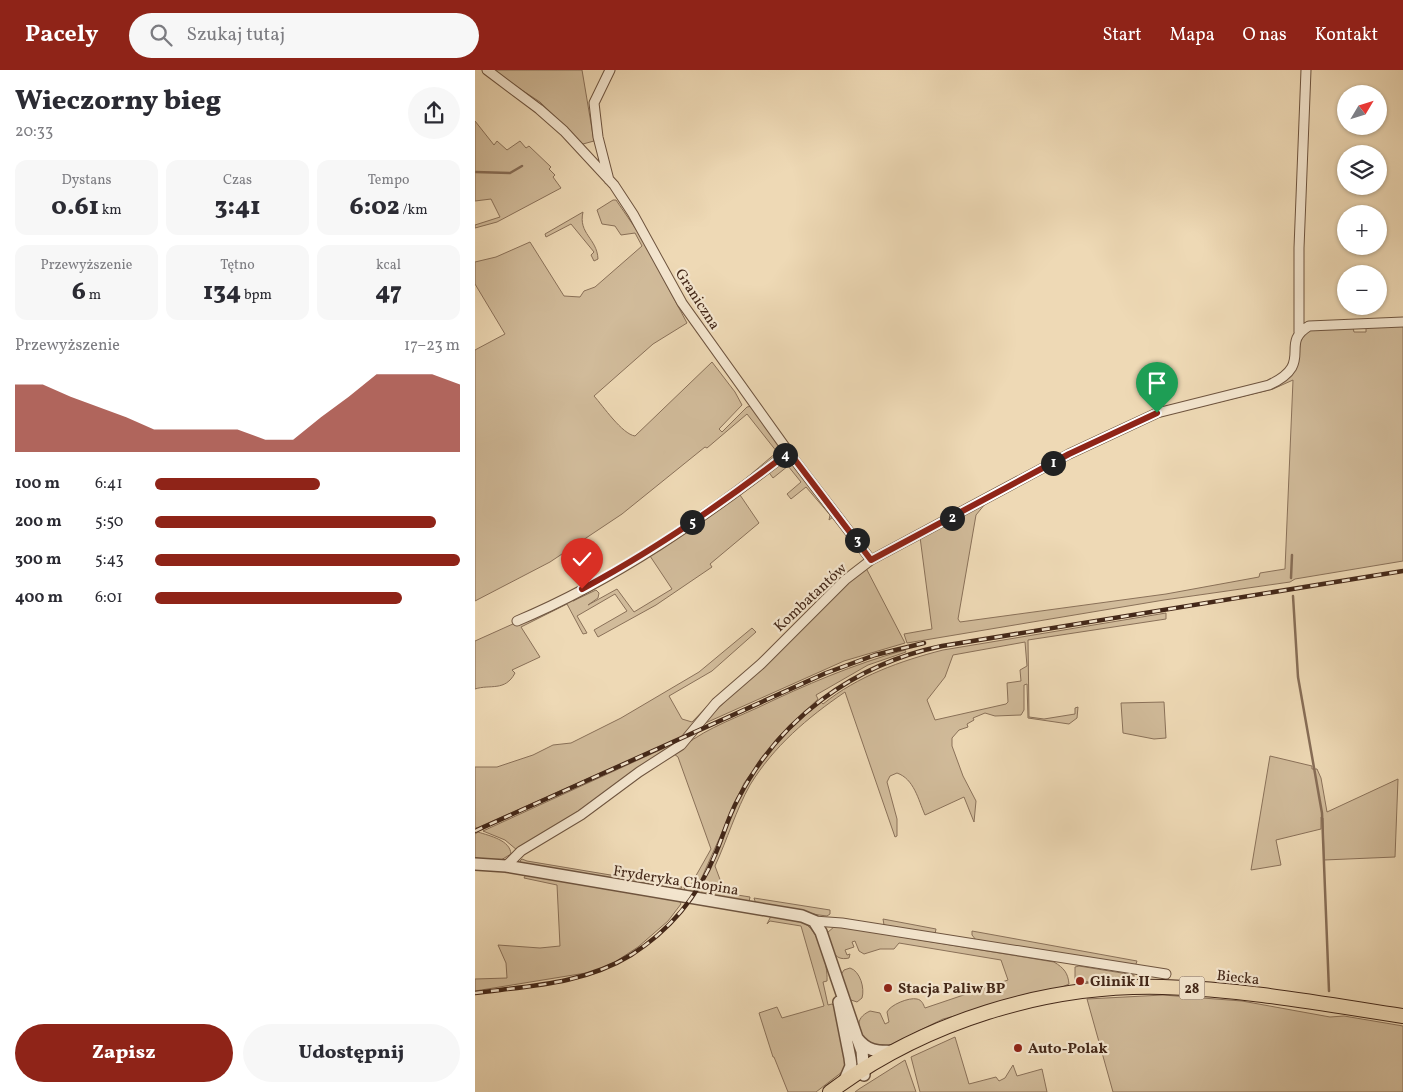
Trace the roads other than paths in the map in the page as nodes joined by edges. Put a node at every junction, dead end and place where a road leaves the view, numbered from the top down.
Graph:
1 (487, 70) edge
2 (610, 70) edge
3 (1306, 70) edge
4 (609, 180) junction
5 (1403, 322) edge
6 (1299, 332) junction
7 (789, 452) junction
8 (871, 560) junction
9 (517, 621) dead end
10 (475, 864) edge
11 (506, 866) junction
12 (814, 921) junction
13 (1166, 974) dead end
14 (835, 976) junction
15 (982, 1015) junction
16 (1403, 1016) edge
17 (857, 1038) junction
18 (893, 1051) junction
19 (850, 1058) junction
20 (868, 1072) junction
21 (843, 1087) edge
22 (830, 1092) edge

1 - 4 street, Graniczna
2 - 4 street
3 - 6 street, Kombatantów
4 - 7 street, Graniczna
5 - 6 street
6 - 8 street, Kombatantów
7 - 8 street, Graniczna
7 - 9 street
8 - 11 street, Kombatantów
10 - 11 street, Fryderyka Chopina
11 - 12 street, Fryderyka Chopina
12 - 13 street
12 - 14 street
14 - 17 street
14 - 19 street
15 - 16 main road, Biecka / 28
15 - 18 main road, Biecka / 28
15 - 20 main road, Biecka / 28
17 - 18 street
17 - 20 street
18 - 20 main road, Biecka / 28
19 - 20 street
19 - 21 street
20 - 21 main road, Biecka / 28
21 - 22 main road, Biecka / 28

